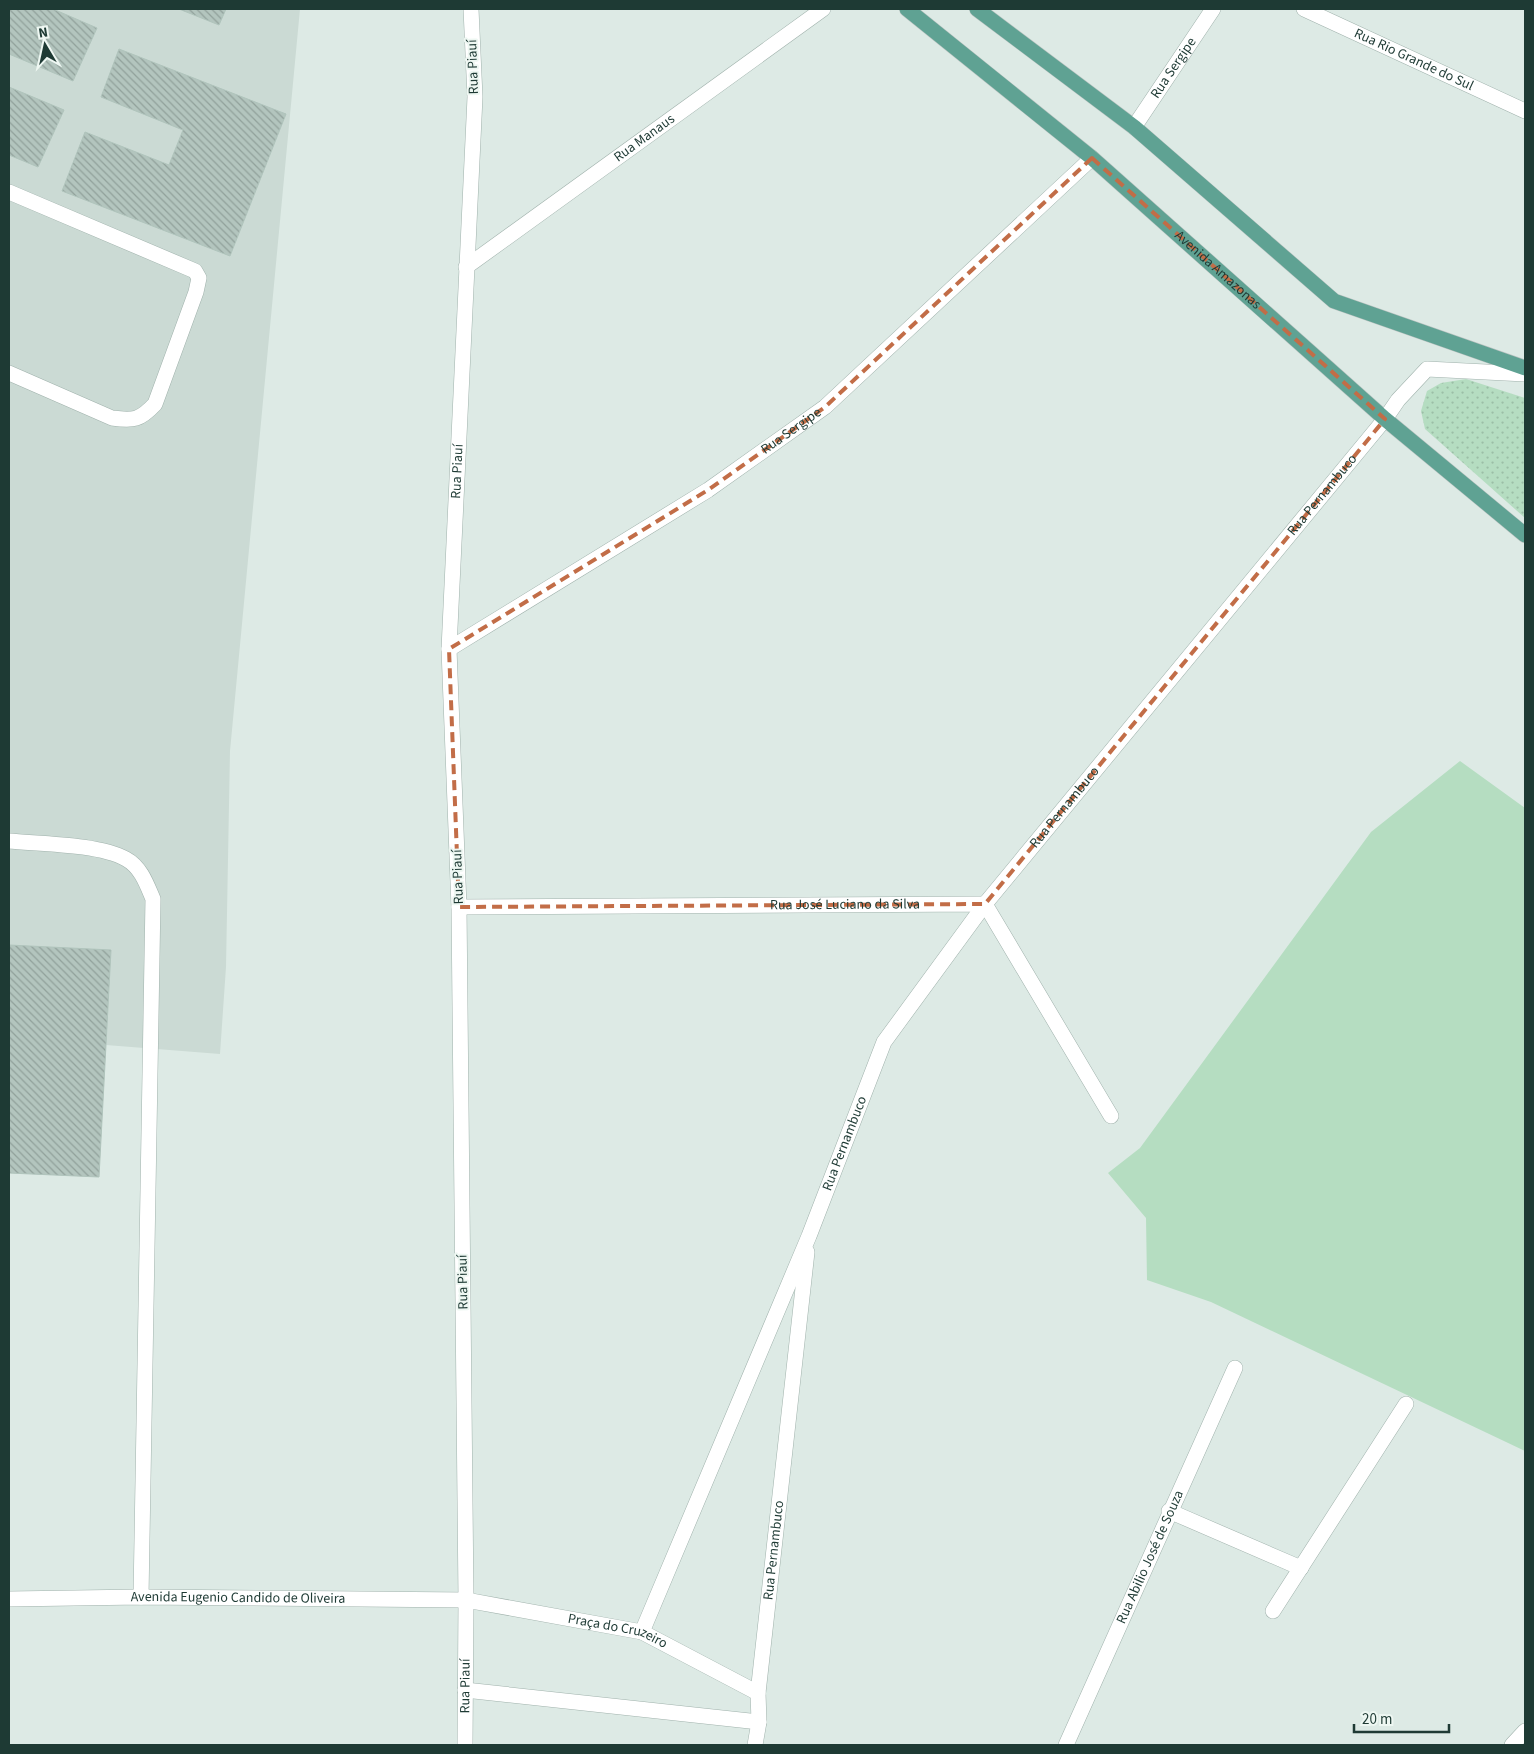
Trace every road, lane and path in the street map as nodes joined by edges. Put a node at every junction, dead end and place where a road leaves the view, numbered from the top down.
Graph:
1 (472, 9) edge
2 (822, 9) edge
3 (907, 9) edge
4 (977, 9) edge
5 (1214, 9) edge
6 (1304, 9) edge
7 (1525, 111) edge
8 (1134, 127) junction
9 (1092, 158) junction
10 (9, 192) edge
11 (466, 267) junction
12 (1525, 368) edge
13 (9, 373) edge
14 (1525, 374) edge
15 (1385, 419) junction
16 (1525, 534) edge
17 (449, 649) junction
18 (9, 841) edge
19 (985, 904) junction
20 (459, 907) junction
21 (1111, 1116) dead end
22 (809, 1236) junction
23 (1235, 1368) dead end
24 (1406, 1404) dead end
25 (1169, 1511) junction
26 (1300, 1568) junction
27 (141, 1597) junction
28 (9, 1599) edge
29 (466, 1600) junction
30 (1273, 1611) dead end
31 (642, 1632) junction
32 (465, 1690) junction
33 (758, 1693) junction
34 (758, 1722) junction
35 (1525, 1731) edge
36 (465, 1745) edge
37 (755, 1745) edge
38 (1066, 1745) edge
39 (1512, 1745) edge

1 - 11 street, Rua Piauí
2 - 11 street, Rua Manaus
3 - 9 main road, Avenida Amazonas
4 - 8 main road
5 - 8 street, Rua Sergipe
6 - 7 street, Rua Rio Grande do Sul
8 - 12 main road
9 - 15 main road, Avenida Amazonas
9 - 17 street, Rua Sergipe
10 - 13 street
11 - 17 street, Rua Piauí
14 - 15 street, Rua Pernambuco
15 - 16 main road, Avenida Amazonas
15 - 19 street, Rua Pernambuco
17 - 20 street, Rua Piauí
18 - 27 street
19 - 20 street, Rua José Luciano da Silva
19 - 21 street
19 - 22 street, Rua Pernambuco
20 - 29 street, Rua Piauí
22 - 31 street, Rua Pernambuco
22 - 33 street, Rua Pernambuco
23 - 25 street, Rua Abilio José de Souza
24 - 26 street
25 - 26 street
25 - 38 street, Rua Abilio José de Souza
26 - 30 street
27 - 28 street, Avenida Eugenio Candido de Oliveira
27 - 29 street, Avenida Eugenio Candido de Oliveira
29 - 31 street, Praça do Cruzeiro
29 - 32 street, Rua Piauí
31 - 33 street, Praça do Cruzeiro
32 - 34 street
32 - 36 street, Rua Piauí
33 - 34 street, Rua Pernambuco
34 - 37 street, Rua Pernambuco
35 - 39 street

